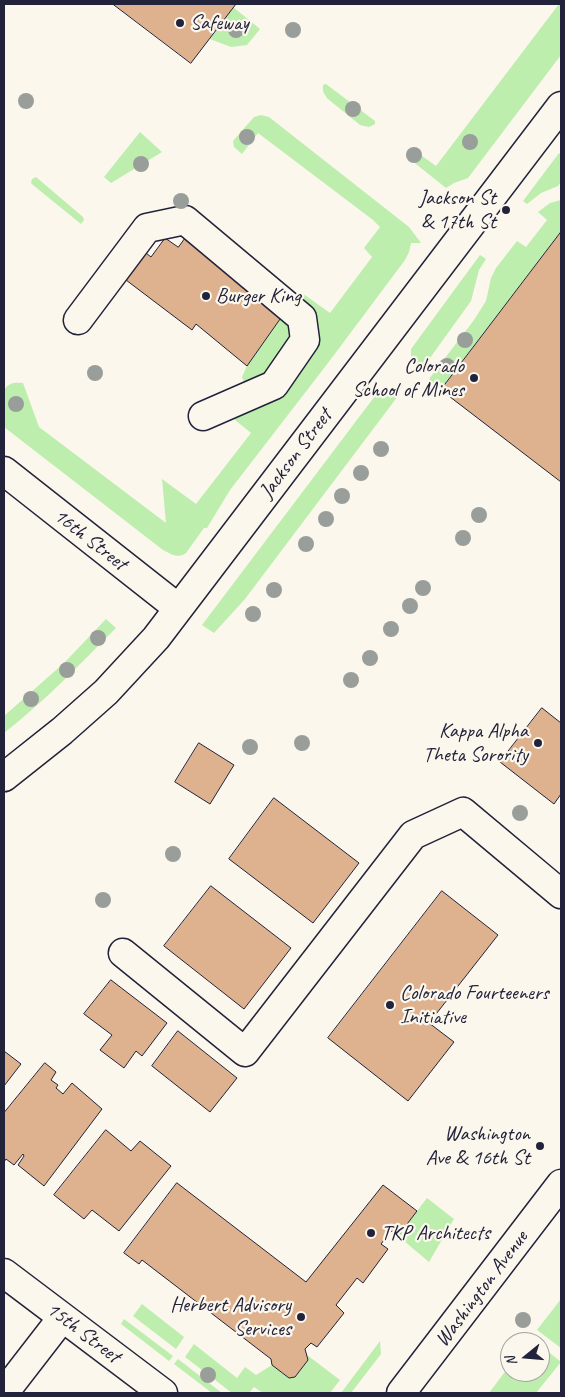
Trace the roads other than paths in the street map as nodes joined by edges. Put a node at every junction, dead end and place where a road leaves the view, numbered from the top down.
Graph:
1 (561, 106) edge
2 (78, 320) dead end
3 (203, 416) dead end
4 (4, 471) edge
5 (178, 608) junction
6 (4, 777) edge
7 (561, 894) edge
8 (123, 953) dead end
9 (561, 1184) edge
10 (4, 1273) edge
11 (62, 1318) junction
12 (4, 1393) edge
13 (163, 1393) edge
14 (401, 1393) edge

1 - 5 main road, Jackson Street
2 - 3 main road
4 - 5 main road, 16th Street
5 - 6 main road, Jackson Street
7 - 8 main road
9 - 14 main road, Washington Avenue
10 - 11 main road, 15th Street
11 - 12 main road
11 - 13 main road, 15th Street

